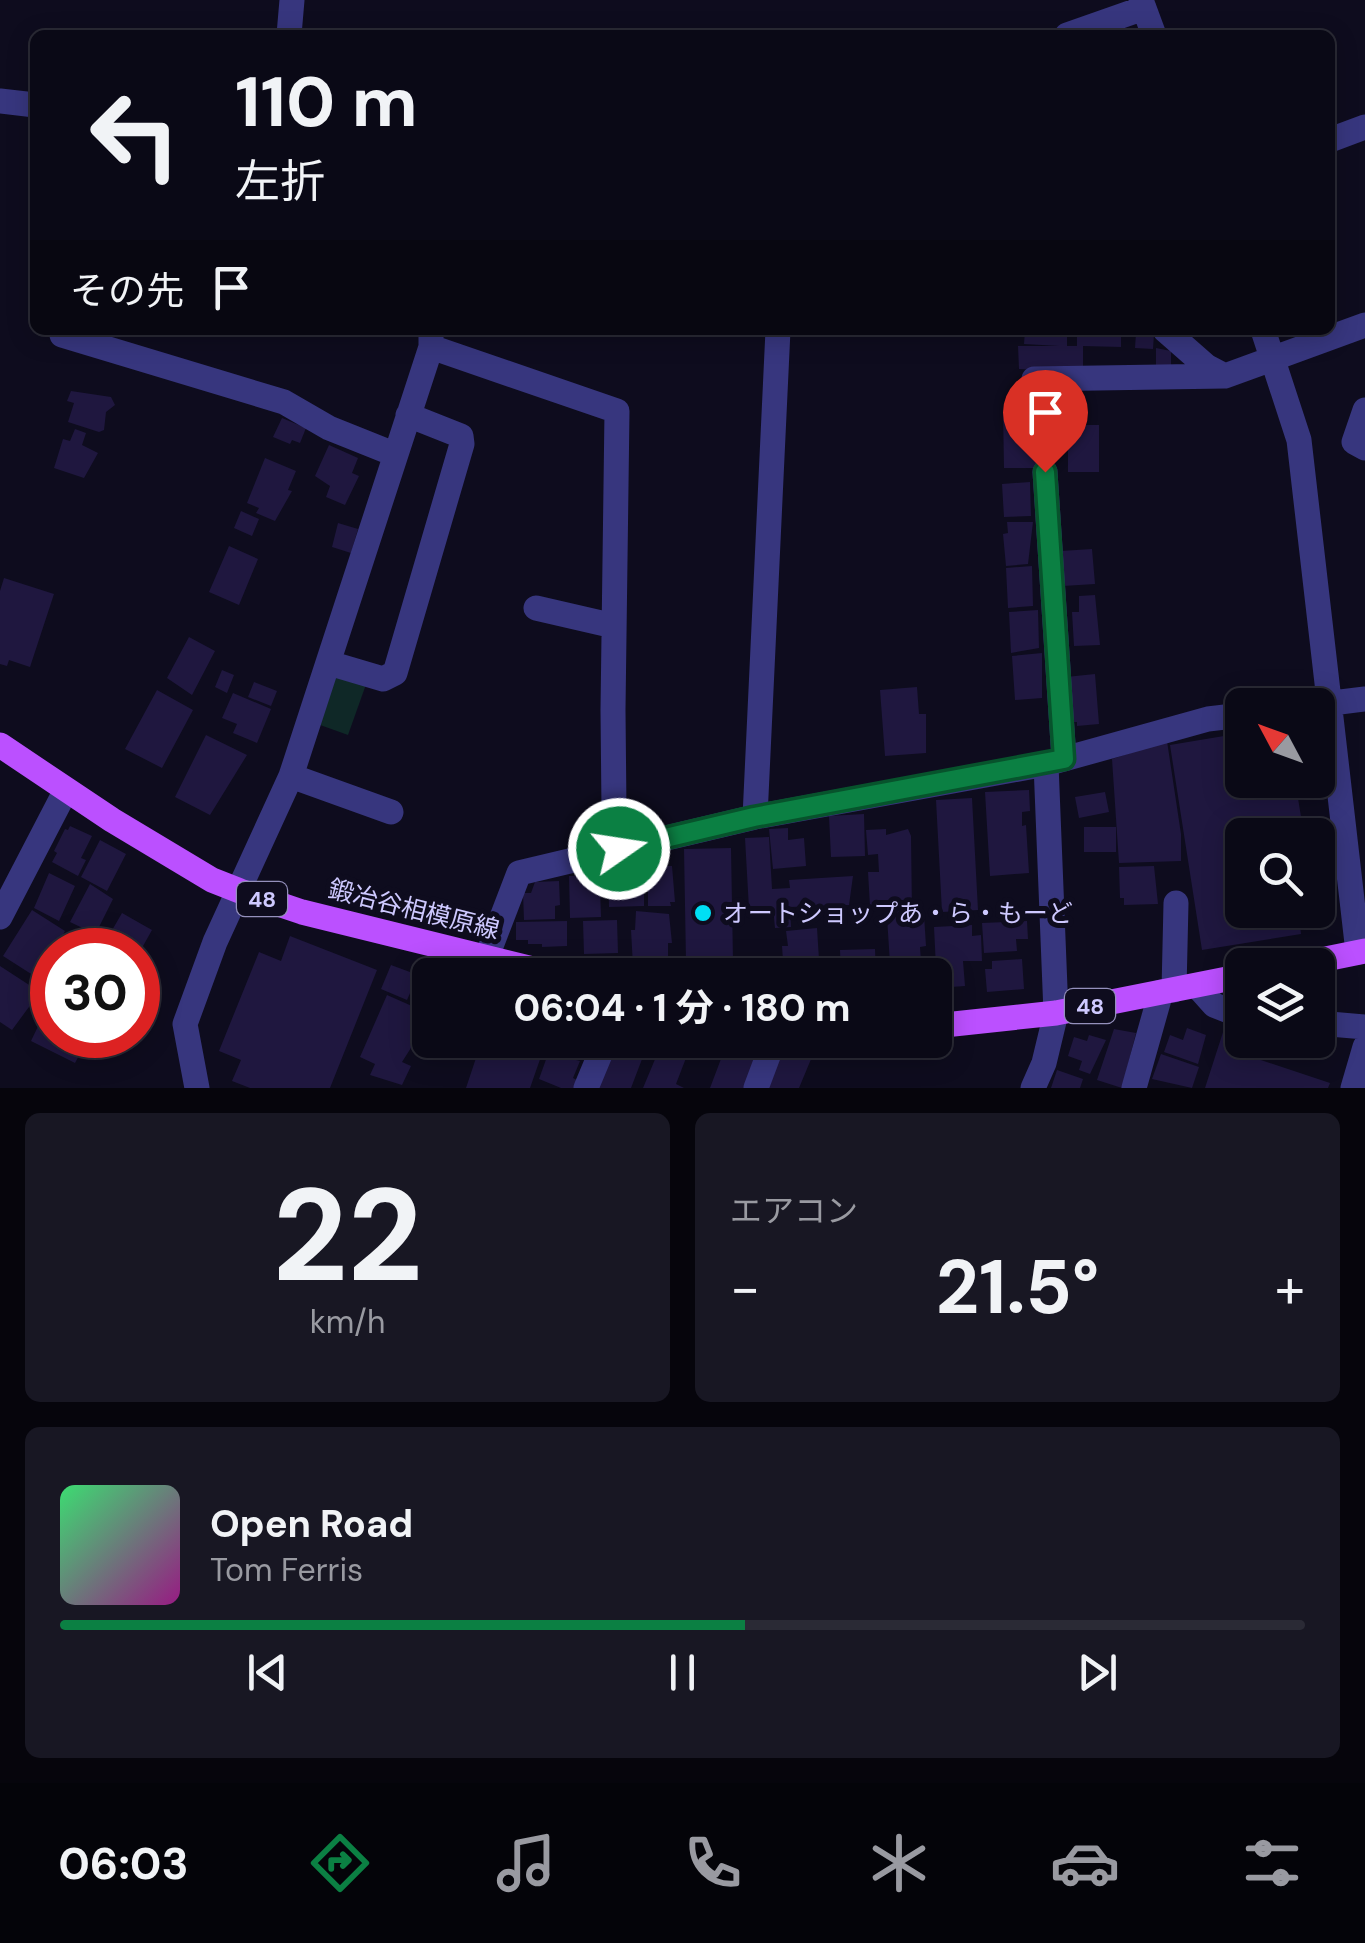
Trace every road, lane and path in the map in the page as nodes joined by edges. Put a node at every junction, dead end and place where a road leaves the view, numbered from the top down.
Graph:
1 (292, 0) edge
2 (1143, 4) edge
3 (290, 30) edge
4 (1079, 30) edge
5 (1152, 30) edge
6 (0, 101) edge
7 (30, 104) edge
8 (1365, 127) edge
9 (1335, 138) edge
10 (1365, 325) edge
11 (62, 335) dead end
12 (778, 335) edge
13 (1171, 335) edge
14 (1265, 335) edge
15 (431, 339) edge
16 (1274, 358) junction
17 (1225, 376) junction
18 (1034, 379) dead end
19 (1365, 410) edge
20 (408, 415) junction
21 (1365, 448) edge
22 (394, 454) junction
23 (1045, 472) dead end
24 (536, 608) dead end
25 (614, 626) junction
26 (330, 662) junction
27 (1322, 688) edge
28 (1365, 699) edge
29 (1335, 703) edge
30 (1225, 717) edge
31 (0, 745) edge
32 (1055, 761) junction
33 (291, 776) junction
34 (1335, 776) edge
35 (66, 790) junction
36 (391, 812) dead end
37 (754, 817) junction
38 (619, 849) junction
39 (240, 891) junction
40 (1176, 903) dead end
41 (0, 916) edge
42 (1362, 951) edge
43 (1335, 957) edge
44 (482, 958) edge
45 (486, 958) edge
46 (1225, 980) edge
47 (1177, 990) junction
48 (1225, 1009) edge
49 (1056, 1013) junction
50 (952, 1024) edge
51 (1335, 1024) edge
52 (1365, 1027) edge
53 (1365, 1048) edge
54 (598, 1058) edge
55 (767, 1058) edge
56 (200, 1088) edge
57 (586, 1088) edge
58 (756, 1088) edge
59 (1034, 1088) edge
60 (1134, 1088) edge
61 (1353, 1088) edge

1 - 3 street
2 - 4 street
2 - 5 street
6 - 7 street
8 - 9 street
10 - 16 street
11 - 22 street
12 - 37 street
13 - 17 street
14 - 16 street
15 - 20 street
15 - 25 street
16 - 17 street
16 - 27 street
17 - 18 street
19 - 21 street
20 - 22 street
20 - 26 street
22 - 26 street
23 - 32 street
24 - 25 street
25 - 38 street
26 - 33 street
28 - 29 street
30 - 32 street
31 - 35 main road, 鍛冶谷相模原線 / 48
32 - 37 street
32 - 49 street
33 - 36 street
33 - 39 street
34 - 42 street
35 - 39 main road, 鍛冶谷相模原線 / 48
35 - 41 street
37 - 38 street
38 - 45 street
39 - 44 main road, 鍛冶谷相模原線 / 48
39 - 56 street
40 - 47 street
42 - 43 main road
46 - 47 main road, 48
47 - 48 street
47 - 49 main road, 48
47 - 60 street
49 - 50 main road, 48
49 - 59 street
51 - 52 street
53 - 61 street
54 - 57 street
55 - 58 street

